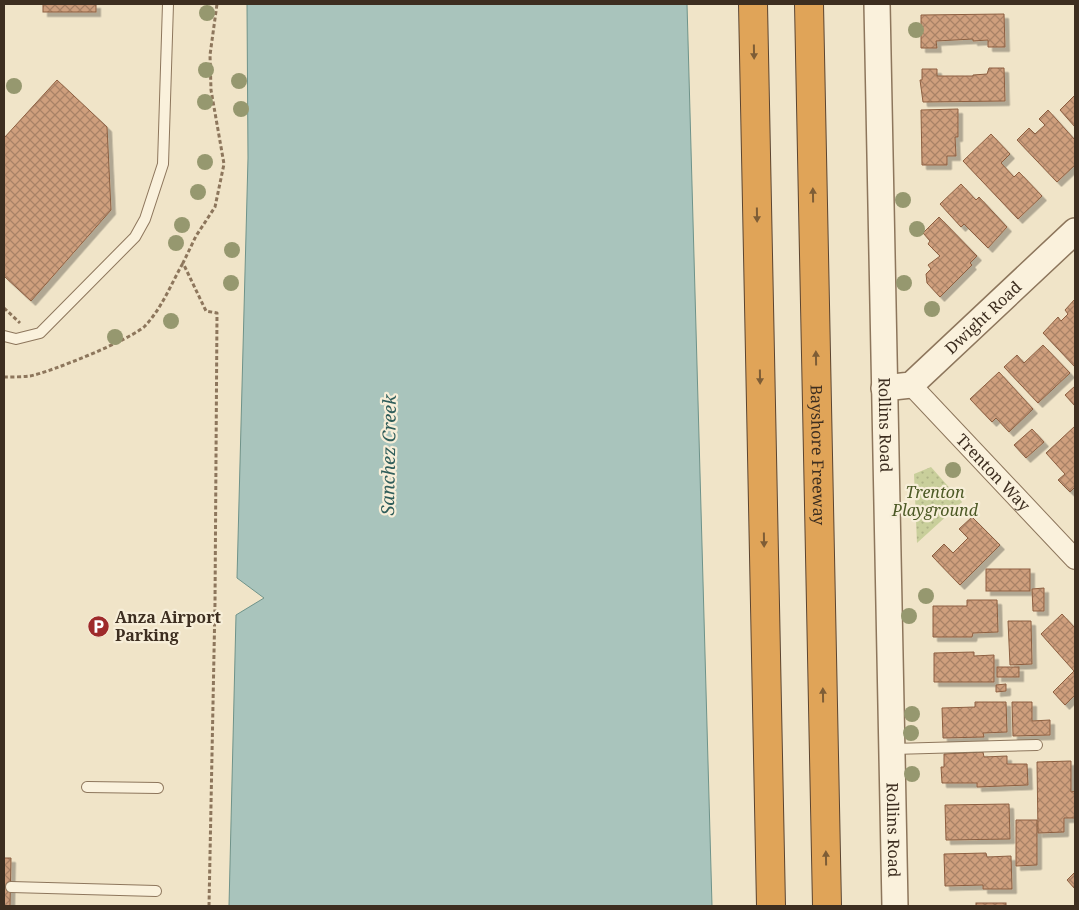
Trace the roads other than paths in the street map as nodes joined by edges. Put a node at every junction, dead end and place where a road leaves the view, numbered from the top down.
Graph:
1 (168, 4) edge
2 (753, 4) edge
3 (809, 4) edge
4 (877, 4) edge
5 (1075, 231) edge
6 (4, 336) edge
7 (911, 385) junction
8 (884, 388) junction
9 (1075, 559) edge
10 (1037, 745) dead end
11 (892, 749) junction
12 (87, 787) dead end
13 (158, 788) dead end
14 (11, 888) dead end
15 (156, 891) dead end
16 (771, 906) edge
17 (827, 906) edge
18 (895, 906) edge

1 - 6 lane
2 -> 16 highway
17 -> 3 highway, Bayshore Freeway
4 - 8 street, Rollins Road
5 - 7 street, Dwight Road
7 - 8 street
7 - 9 street, Trenton Way
8 - 11 street, Rollins Road
10 - 11 lane
11 - 18 street, Rollins Road
12 - 13 lane
14 - 15 lane

